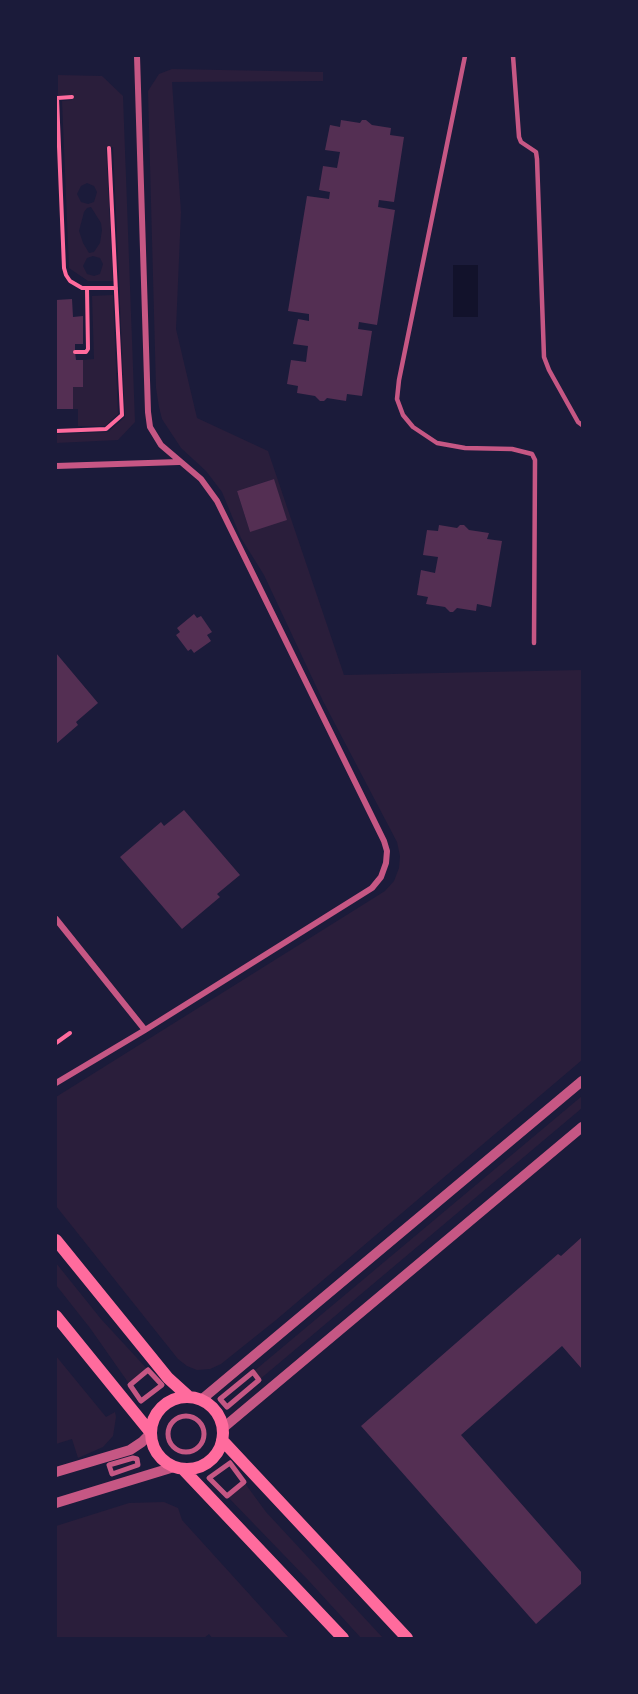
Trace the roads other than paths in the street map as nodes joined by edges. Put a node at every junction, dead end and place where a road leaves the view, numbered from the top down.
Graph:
1 (137, 56) edge
2 (465, 56) edge
3 (513, 56) edge
4 (582, 425) edge
5 (179, 462) junction
6 (56, 466) edge
7 (534, 643) dead end
8 (56, 919) edge
9 (146, 1030) junction
10 (582, 1081) edge
11 (56, 1083) edge
12 (582, 1127) edge
13 (56, 1240) edge
14 (56, 1316) edge
15 (130, 1385) joint
16 (195, 1399) junction
17 (220, 1399) joint
18 (151, 1433) junction
19 (223, 1434) junction
20 (190, 1452) joint
21 (109, 1465) joint
22 (179, 1468) junction
23 (56, 1472) edge
24 (227, 1496) joint
25 (56, 1503) edge
26 (344, 1638) edge
27 (407, 1638) edge

1 - 5 street
2 - 7 lane
3 - 4 lane
5 - 6 street
5 - 9 street
8 - 9 street
9 - 11 street
10 - 16 street
12 - 19 street
13 - 16 main road
14 - 18 main road
15 - 15 street
16 - 18 main road
16 - 19 main road
17 - 17 street
18 - 22 main road
18 - 23 street
19 - 22 main road
19 - 27 main road
20 - 20 street
21 - 21 street
22 - 25 street
22 - 26 main road
24 - 24 street

